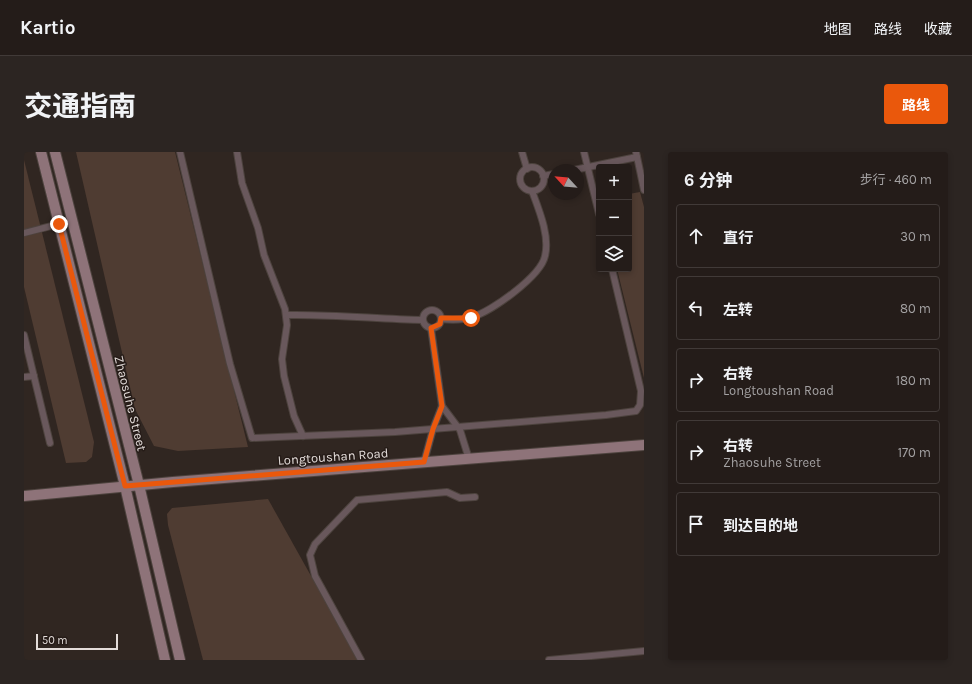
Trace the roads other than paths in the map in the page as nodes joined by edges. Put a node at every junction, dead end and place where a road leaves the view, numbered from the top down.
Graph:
1 (41, 152) edge
2 (56, 152) edge
3 (180, 152) edge
4 (237, 152) edge
5 (522, 152) edge
6 (584, 152) edge
7 (636, 154) edge
8 (587, 167) junction
9 (527, 168) junction
10 (584, 168) edge
11 (548, 175) edge
12 (544, 176) junction
13 (644, 190) edge
14 (532, 191) junction
15 (596, 202) edge
16 (59, 224) junction
17 (24, 232) edge
18 (613, 272) edge
19 (286, 315) junction
20 (441, 318) junction
21 (423, 320) junction
22 (431, 328) junction
23 (24, 335) edge
24 (34, 376) junction
25 (24, 377) edge
26 (442, 406) junction
27 (457, 427) junction
28 (433, 429) junction
29 (303, 436) junction
30 (50, 443) dead end
31 (644, 445) edge
32 (469, 459) junction
33 (424, 462) junction
34 (139, 485) junction
35 (125, 486) junction
36 (24, 496) edge
37 (475, 497) dead end
38 (644, 651) edge
39 (165, 660) edge
40 (180, 660) edge
41 (361, 660) edge
42 (549, 660) edge

1 - 16 street, Zhaosuhe Street
2 - 34 street, Zhaosuhe Street
3 - 29 lane
4 - 19 lane
5 - 9 lane
6 - 8 lane
7 - 8 lane
7 - 13 lane
8 - 10 lane
8 - 15 lane
9 - 12 lane
9 - 14 lane
11 - 12 lane
12 - 14 lane
14 - 20 lane
16 - 17 lane
16 - 35 street, Zhaosuhe Street
18 - 27 lane
19 - 21 lane
19 - 29 lane
20 - 21 lane
20 - 22 lane
21 - 22 lane
22 - 26 lane
23 - 24 lane
24 - 25 lane
24 - 30 lane
26 - 27 lane
26 - 28 lane
27 - 28 lane
27 - 32 lane
28 - 29 lane
28 - 33 lane
31 - 32 street, Longtoushan Road
32 - 33 street, Longtoushan Road
33 - 34 street, Longtoushan Road
34 - 35 street, Longtoushan Road
34 - 40 street, Zhaosuhe Street
35 - 36 street, Longtoushan Road
35 - 39 street, Zhaosuhe Street
37 - 41 lane
38 - 42 lane

